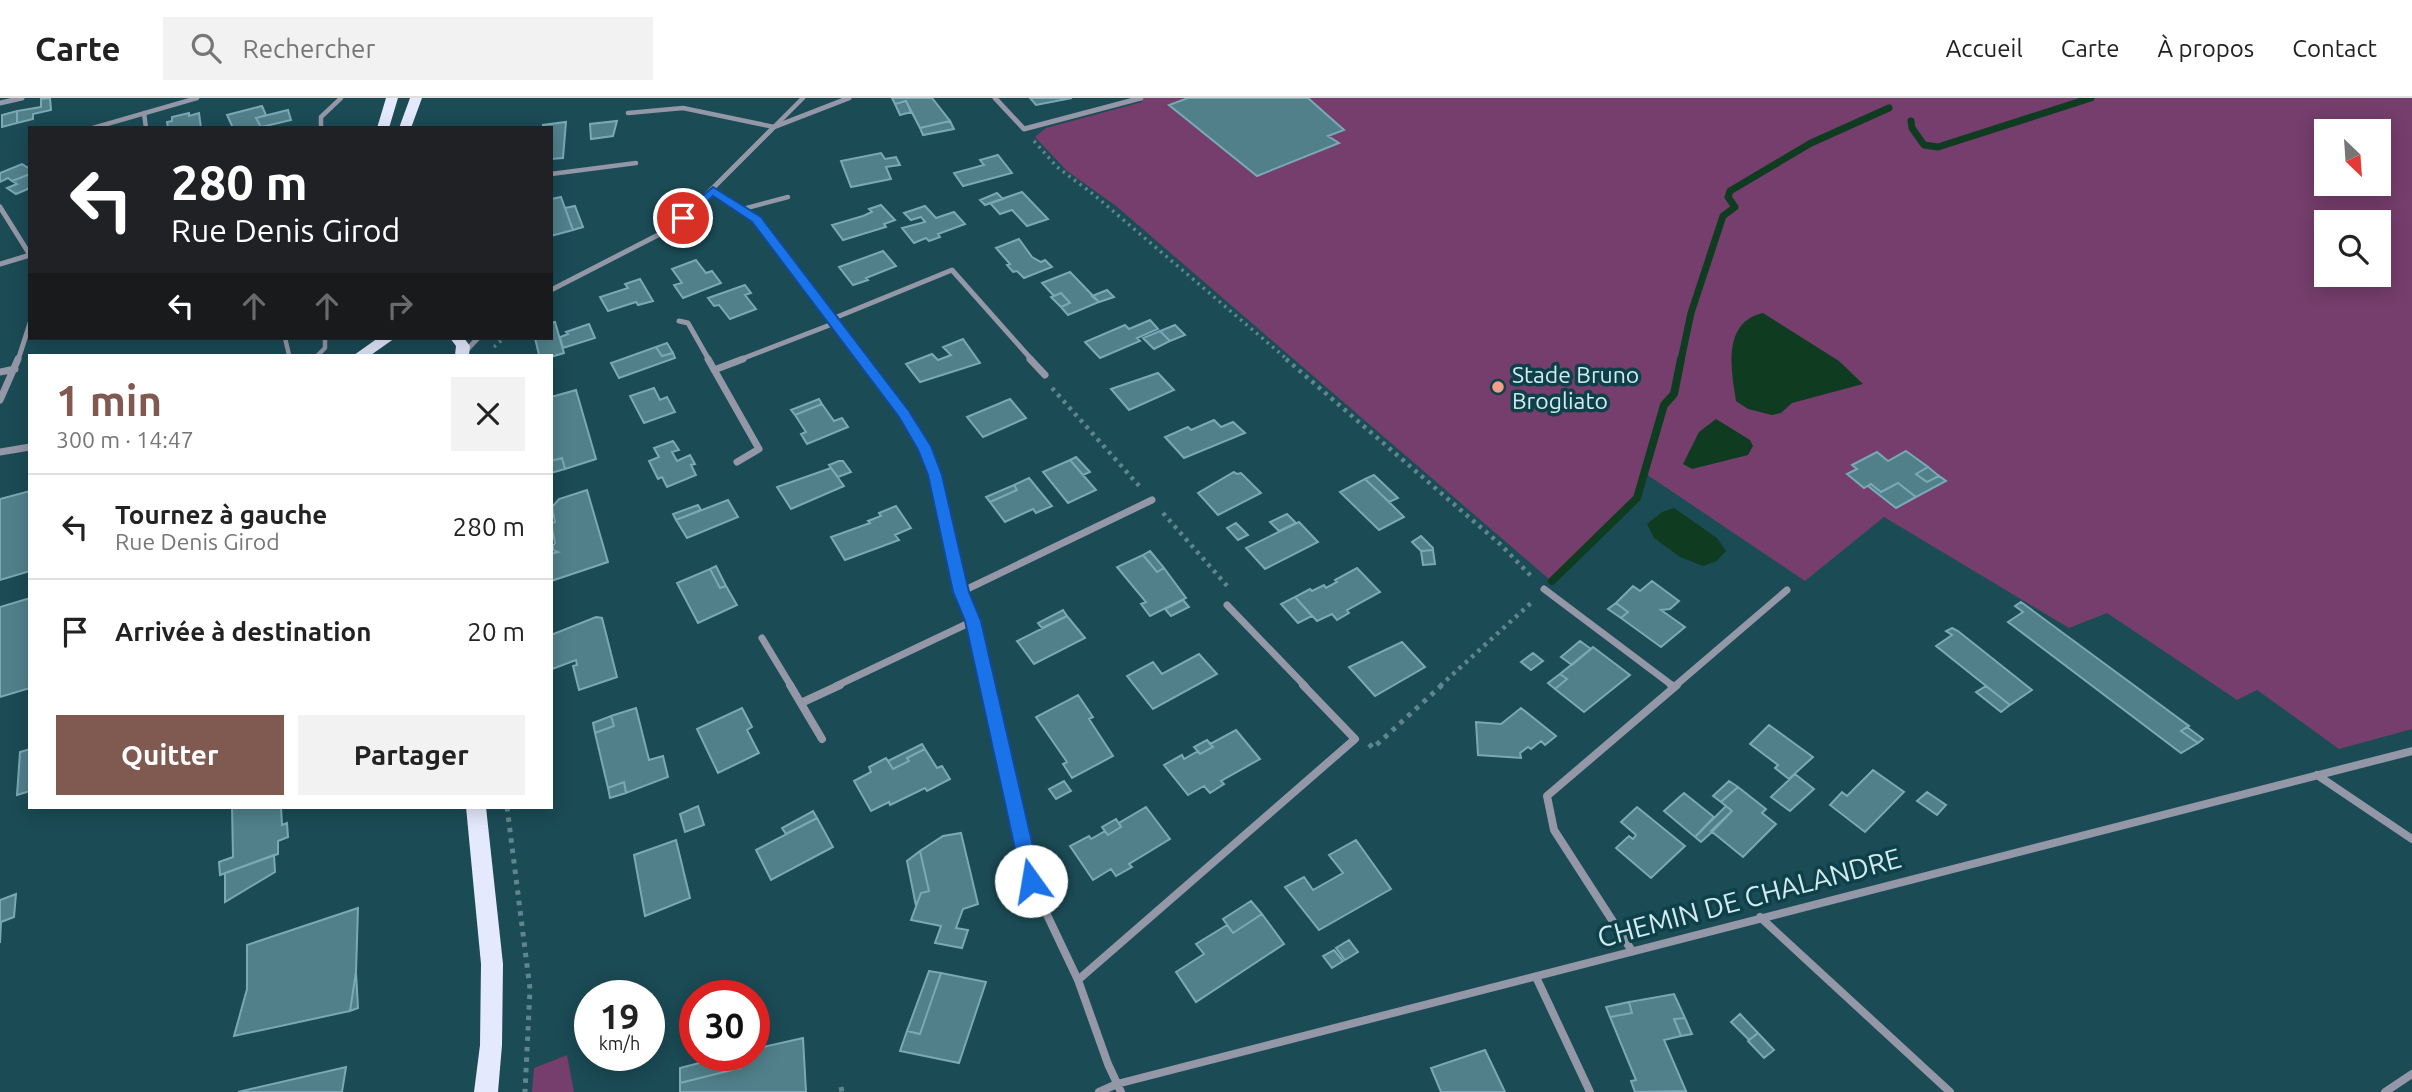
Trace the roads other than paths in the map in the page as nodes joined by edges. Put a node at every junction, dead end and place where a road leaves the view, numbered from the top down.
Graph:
1 (22, 98) edge
2 (197, 98) edge
3 (341, 98) edge
4 (392, 98) edge
5 (416, 98) edge
6 (803, 98) edge
7 (849, 98) edge
8 (995, 98) edge
9 (1141, 98) edge
10 (0, 103) edge
11 (144, 113) junction
12 (628, 113) dead end
13 (100, 126) edge
14 (146, 126) edge
15 (321, 126) edge
16 (384, 126) edge
17 (406, 126) edge
18 (775, 127) junction
19 (636, 163) dead end
20 (553, 174) edge
21 (713, 190) junction
22 (788, 197) dead end
23 (0, 207) edge
24 (743, 209) junction
25 (28, 252) edge
26 (28, 256) edge
27 (0, 264) edge
28 (553, 289) edge
29 (678, 321) dead end
30 (834, 321) junction
31 (28, 329) edge
32 (382, 340) edge
33 (476, 340) edge
34 (362, 354) edge
35 (464, 354) edge
36 (15, 369) junction
37 (714, 370) junction
38 (0, 372) edge
39 (1045, 375) dead end
40 (0, 400) edge
41 (28, 447) edge
42 (0, 452) edge
43 (737, 462) dead end
44 (1152, 500) dead end
45 (1544, 589) road end
46 (1787, 590) dead end
47 (961, 592) junction
48 (1227, 605) dead end
49 (973, 621) junction
50 (762, 638) dead end
51 (1674, 687) junction
52 (801, 703) junction
53 (822, 740) dead end
54 (2412, 751) edge
55 (2317, 775) junction
56 (476, 809) edge
57 (2412, 839) edge
58 (1760, 917) junction
59 (1632, 951) junction
60 (1536, 977) junction
61 (1078, 980) junction
62 (2412, 1074) edge
63 (1119, 1088) edge
64 (486, 1092) edge
65 (1099, 1092) edge
66 (1590, 1092) edge
67 (1950, 1092) edge
68 (2385, 1092) edge

1 - 10 street
2 - 11 lane
3 - 15 lane
4 - 16 main road
5 - 17 main road
6 - 18 lane
7 - 18 street
8 - 9 street
11 - 13 lane
11 - 14 lane
12 - 18 lane
18 - 21 street
19 - 20 lane
21 - 24 street
21 - 28 street
22 - 24 lane
23 - 25 street
24 - 30 street
26 - 27 street
29 - 37 street
30 - 37 street
30 - 39 street
30 - 47 street
31 - 36 street
32 - 34 main road
33 - 35 street
36 - 38 street
36 - 40 street
37 - 43 street
41 - 42 street
44 - 47 street
45 - 51 street
46 - 51 street
47 - 49 street
48 - 61 street
49 - 52 street
49 - 61 street
50 - 52 street
51 - 59 street
52 - 53 street
54 - 55 street, CHEMIN DE CHALANDRE
55 - 57 street
55 - 58 street, CHEMIN DE CHALANDRE
56 - 64 main road
58 - 59 street, CHEMIN DE CHALANDRE
58 - 67 street
59 - 60 street, CHEMIN DE CHALANDRE
60 - 63 street, CHEMIN DE CHALANDRE
60 - 66 street
61 - 63 street
62 - 68 street
63 - 65 street, CHEMIN DE CHALANDRE

